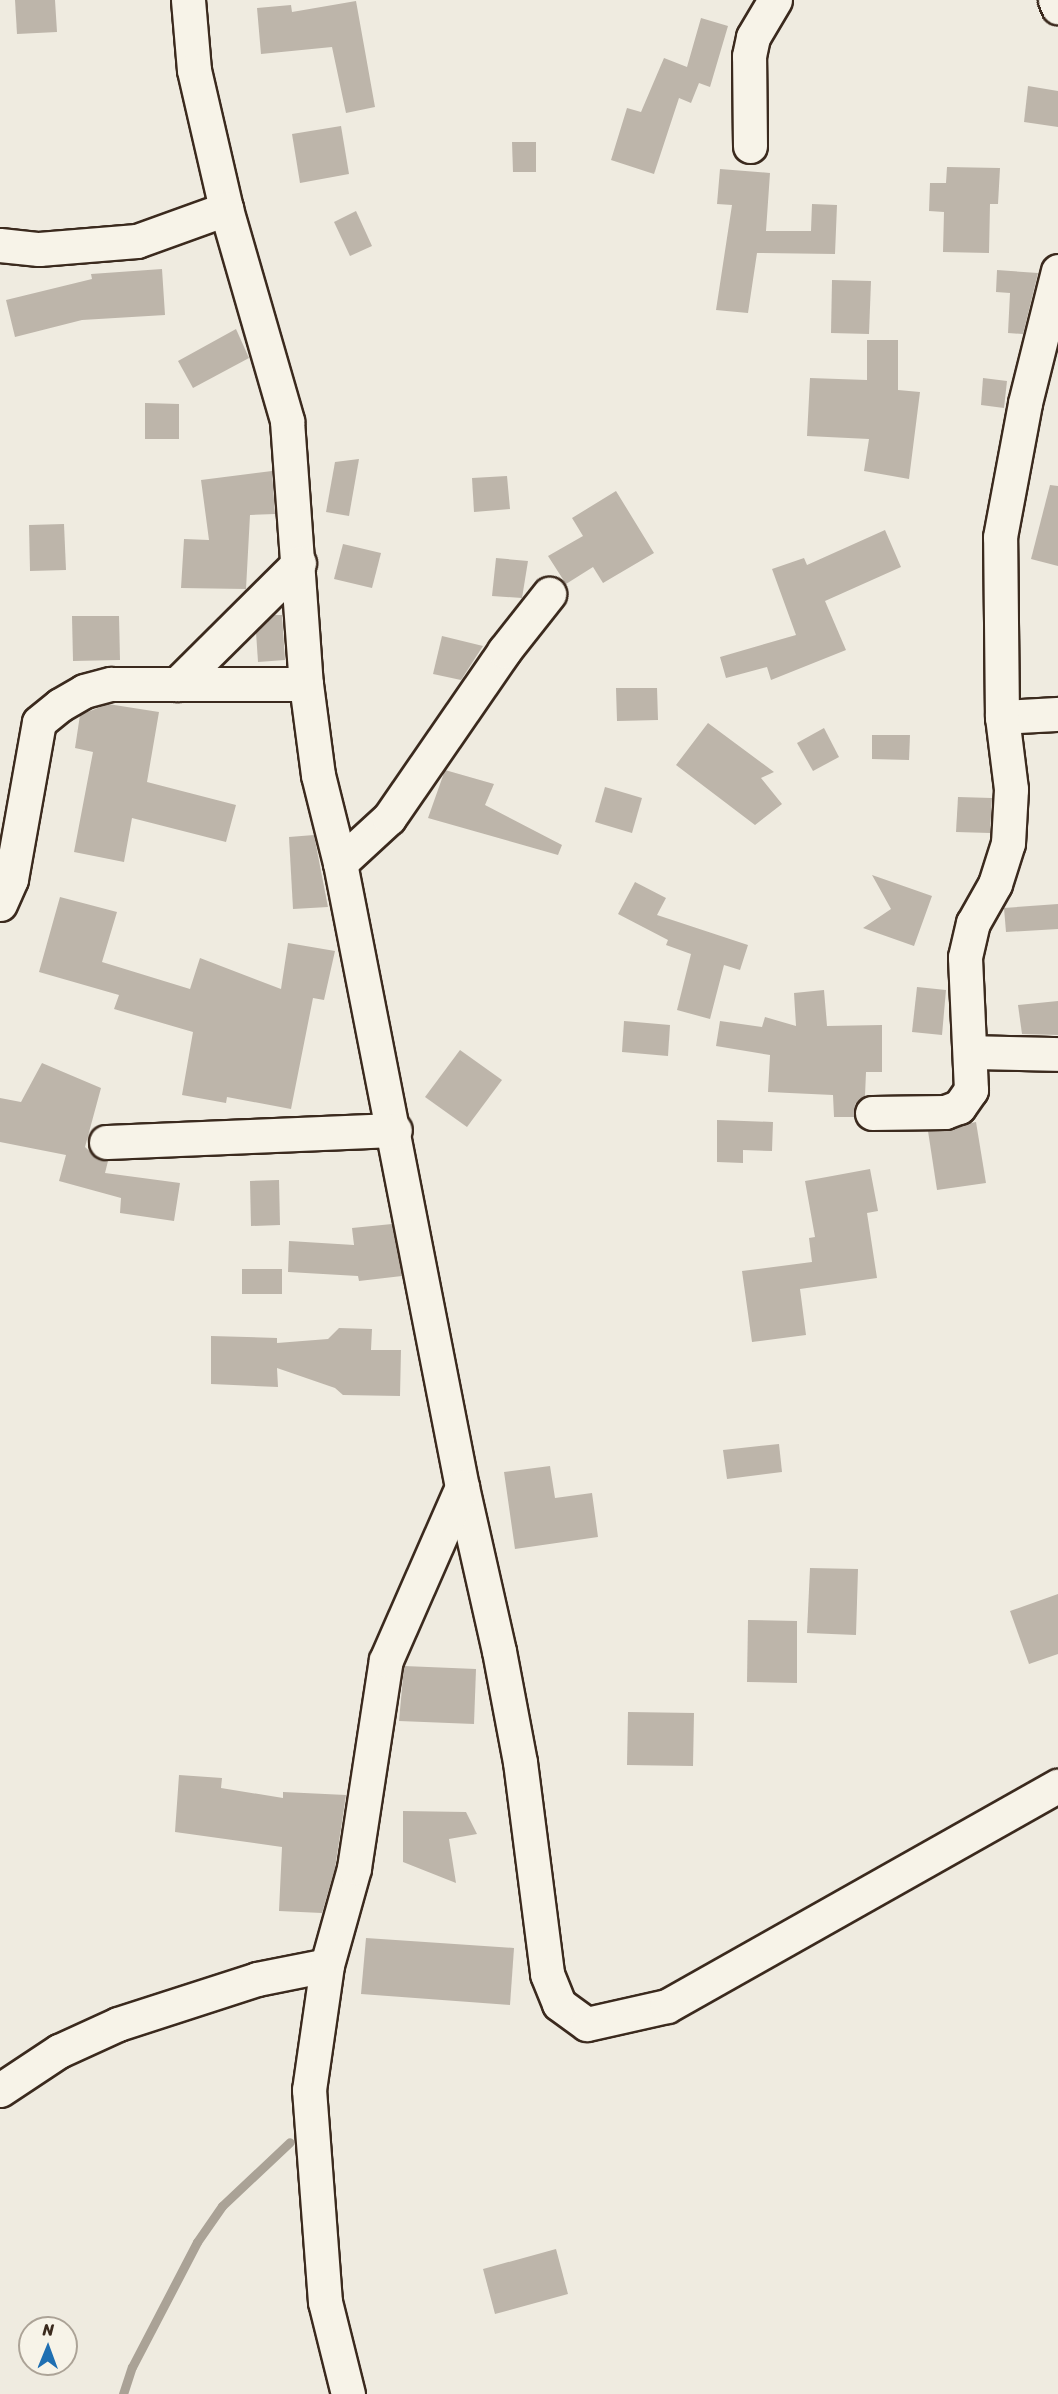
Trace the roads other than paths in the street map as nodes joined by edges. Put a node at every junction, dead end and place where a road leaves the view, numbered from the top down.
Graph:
1 (188, 0) edge
2 (775, 0) edge
3 (1055, 0) edge
4 (1058, 6) edge
5 (750, 146) dead end
6 (226, 209) junction
7 (0, 245) edge
8 (1058, 271) edge
9 (299, 563) junction
10 (549, 594) dead end
11 (177, 684) junction
12 (306, 684) junction
13 (1058, 714) edge
14 (1002, 717) junction
15 (340, 863) junction
16 (0, 904) edge
17 (970, 1052) junction
18 (1058, 1054) edge
19 (872, 1113) dead end
20 (395, 1130) junction
21 (106, 1142) dead end
22 (462, 1487) junction
23 (1058, 1786) edge
24 (327, 1965) junction
25 (0, 2090) edge
26 (348, 2394) edge

1 - 6 street
2 - 5 street
3 - 4 street
6 - 7 street
6 - 9 street
8 - 14 street
9 - 11 street
9 - 12 street
10 - 15 street
11 - 12 street
11 - 16 street
12 - 15 street
13 - 14 street
14 - 17 street
15 - 20 street
17 - 18 street
17 - 19 street
20 - 21 street
20 - 22 street
22 - 23 street
22 - 24 street
24 - 25 street
24 - 26 street

